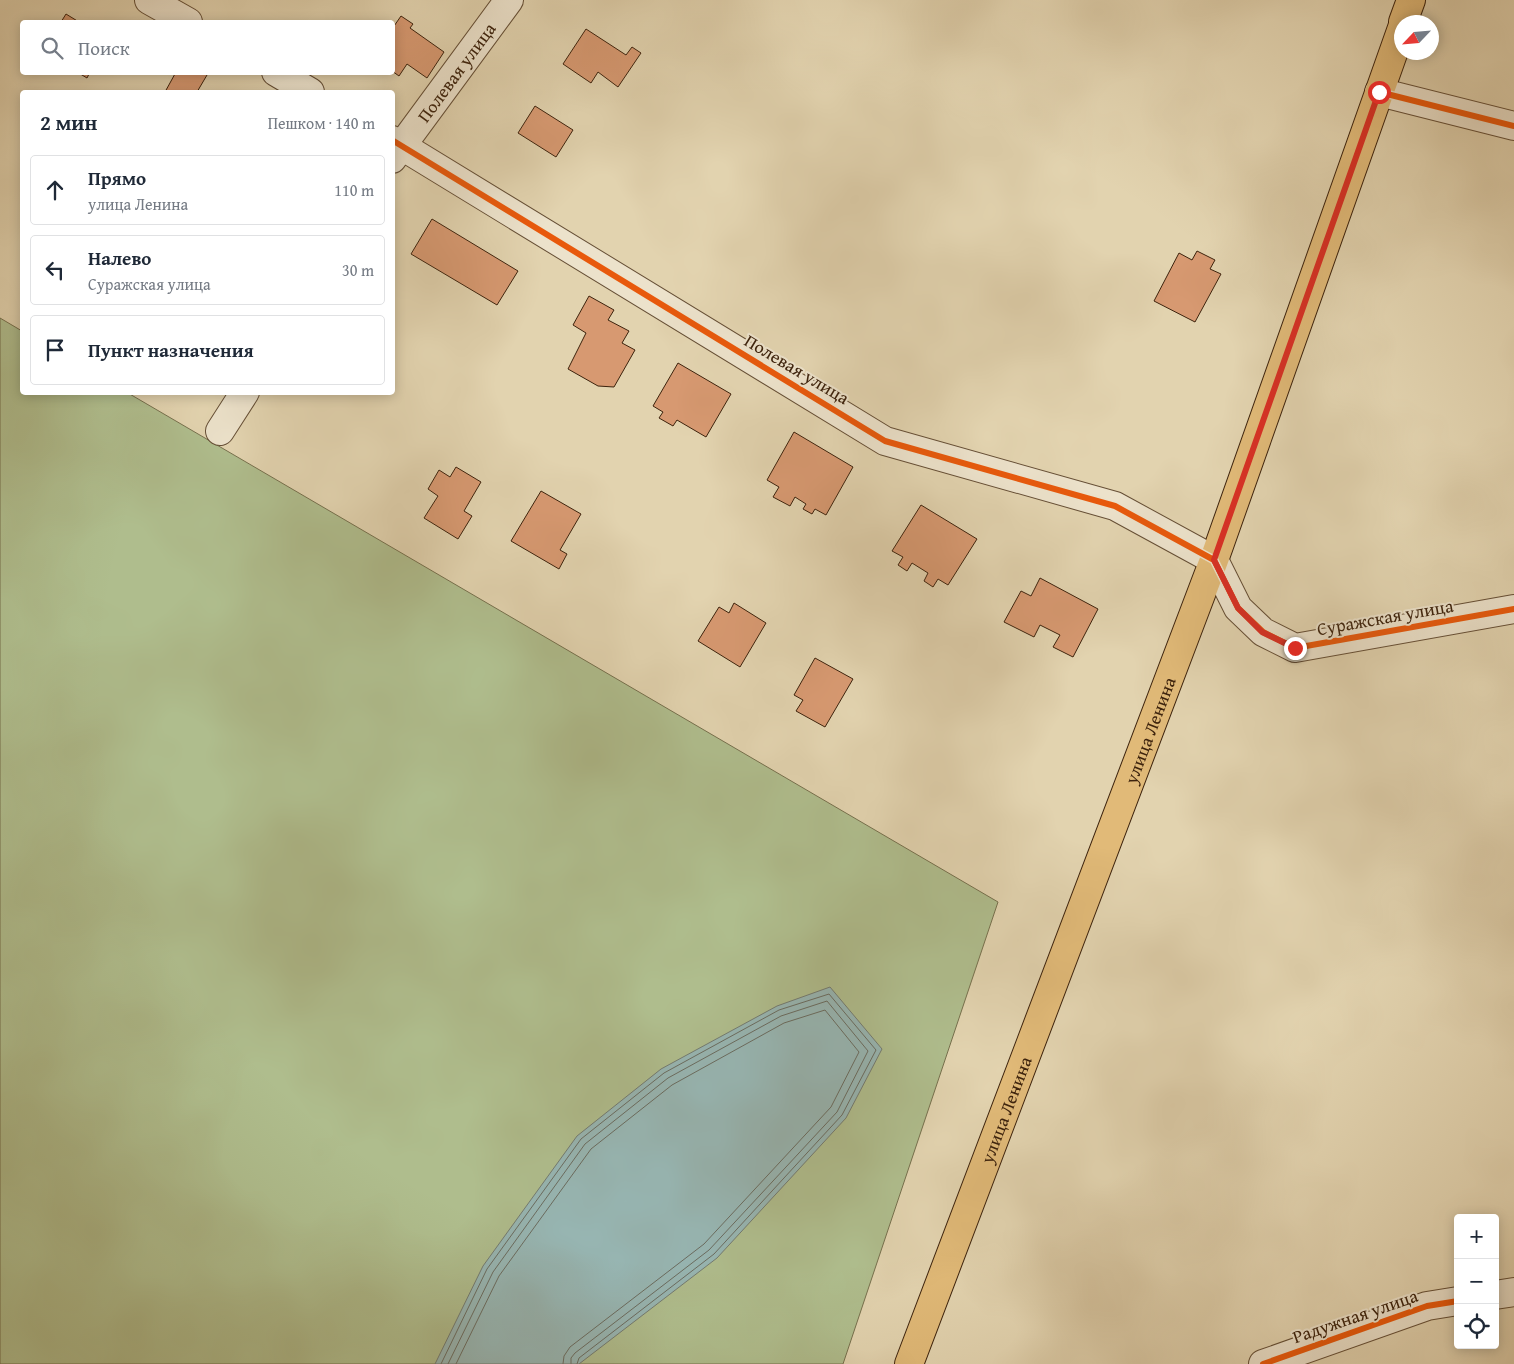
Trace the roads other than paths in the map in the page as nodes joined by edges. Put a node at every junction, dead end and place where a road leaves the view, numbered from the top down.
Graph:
1 (149, 0) edge
2 (509, 0) edge
3 (1411, 0) edge
4 (1406, 15) edge
5 (184, 20) edge
6 (1394, 50) edge
7 (281, 75) edge
8 (307, 90) edge
9 (1379, 92) junction
10 (1514, 126) edge
11 (396, 148) edge
12 (243, 395) edge
13 (220, 431) dead end
14 (1214, 560) junction
15 (1514, 609) edge
16 (1514, 1292) edge
17 (1499, 1294) edge
18 (1454, 1302) edge
19 (909, 1364) edge
20 (1263, 1364) edge

1 - 5 street
2 - 11 street, Полевая улица
3 - 4 main road
6 - 9 main road, улица Ленина
7 - 8 street
9 - 10 street
9 - 14 main road, улица Ленина
11 - 14 street, Полевая улица
12 - 13 street
14 - 15 street, Суражская улица
14 - 19 main road, улица Ленина
16 - 17 street
18 - 20 street, Радужная улица

